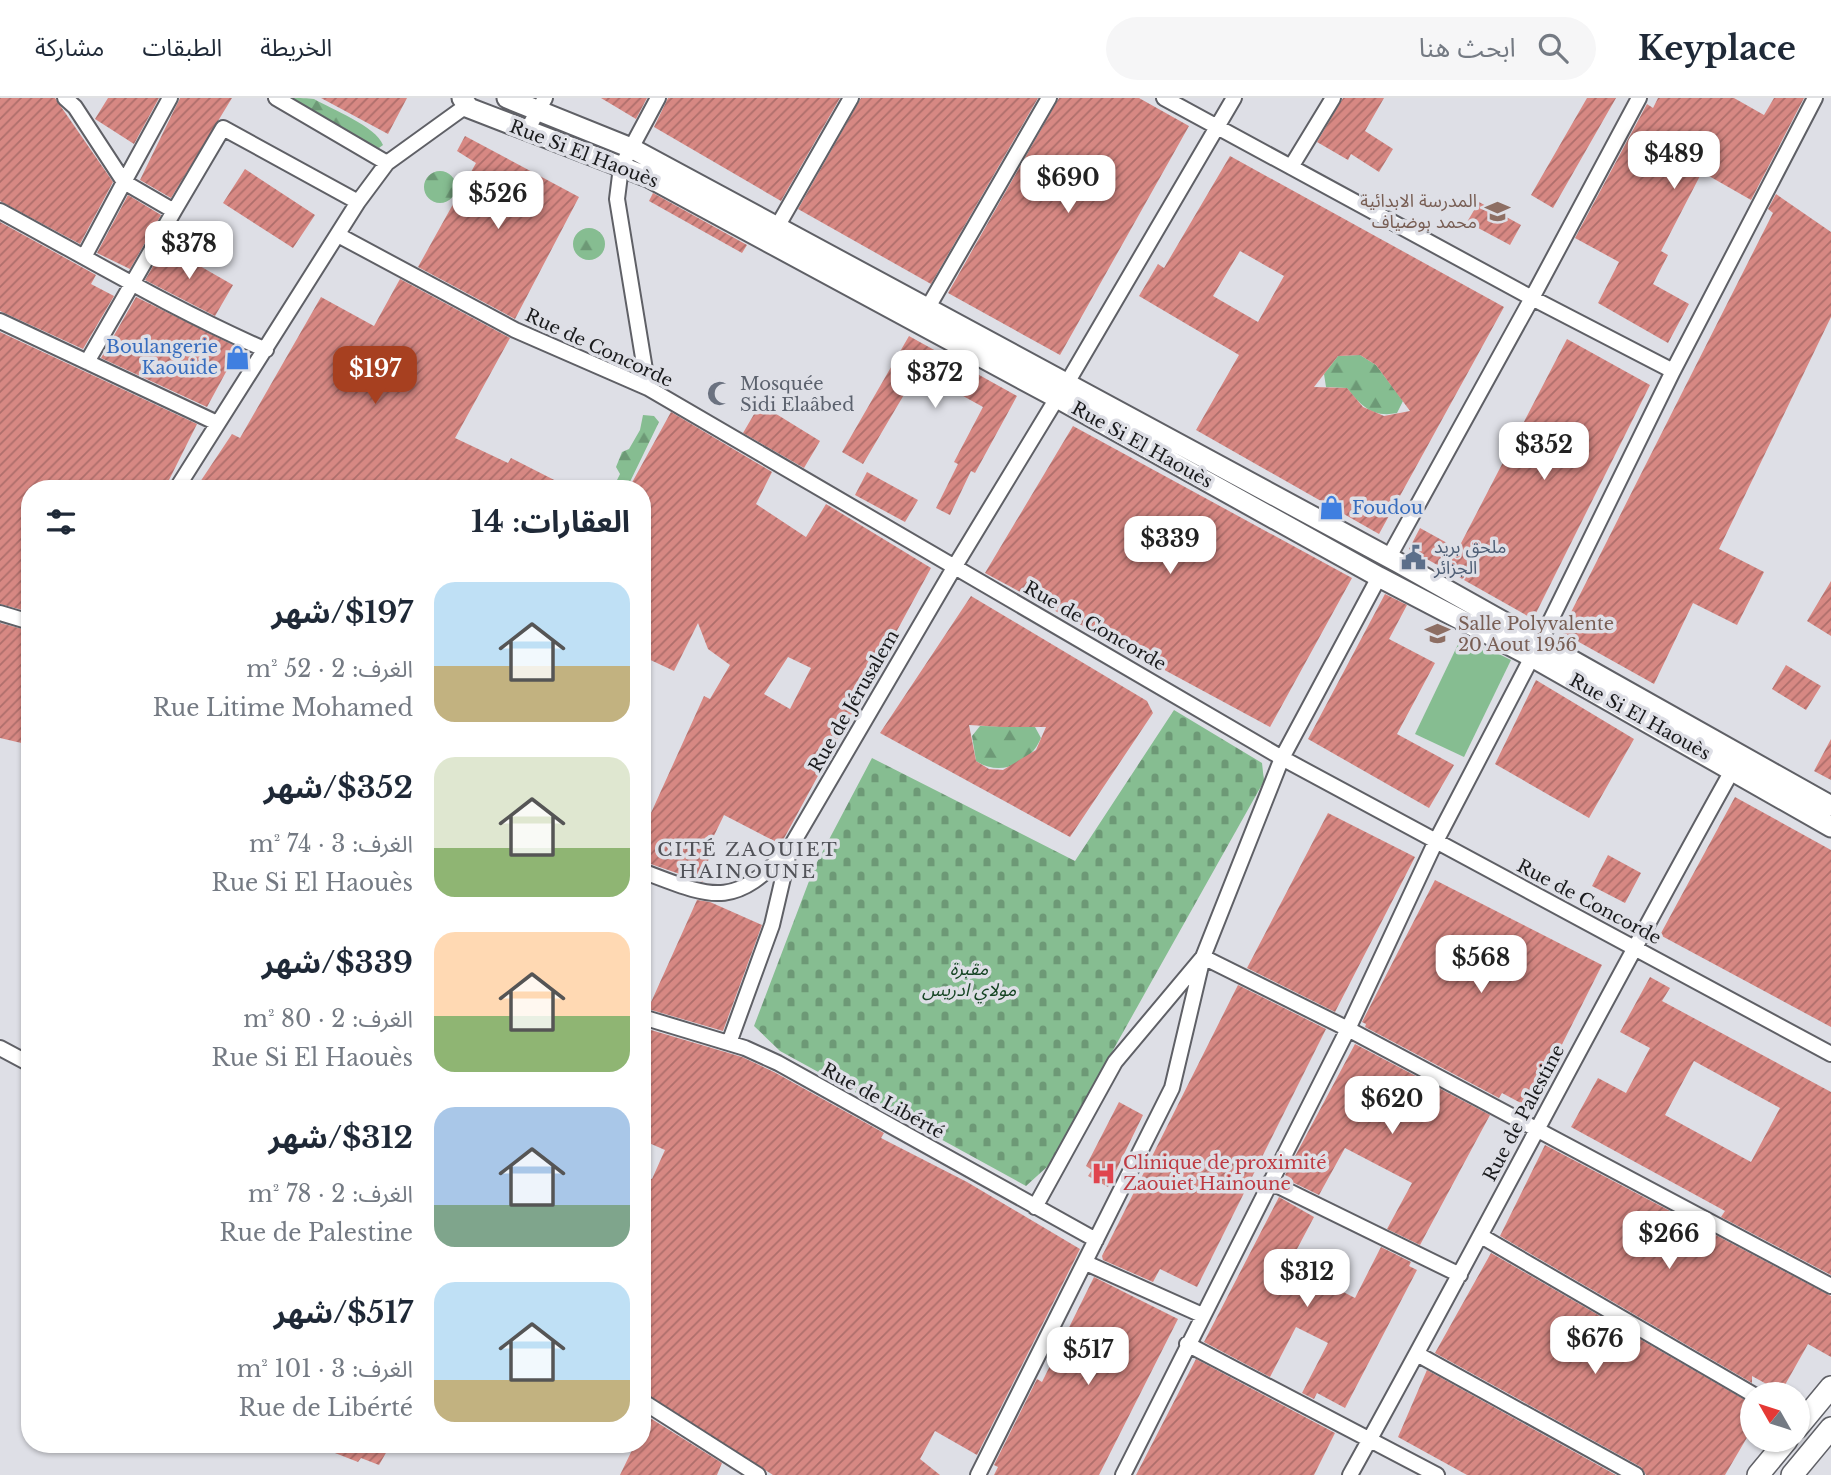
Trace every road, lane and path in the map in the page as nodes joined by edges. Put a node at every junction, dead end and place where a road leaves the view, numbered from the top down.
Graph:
1 (65, 98) edge
2 (170, 98) edge
3 (276, 98) edge
4 (507, 98) edge
5 (658, 98) edge
6 (851, 98) edge
7 (1049, 98) edge
8 (1164, 98) edge
9 (1234, 98) edge
10 (1333, 98) edge
11 (1639, 98) edge
12 (1815, 98) edge
13 (469, 103) edge
14 (540, 105) edge
15 (1217, 127) junction
16 (526, 132) junction
17 (631, 148) junction
18 (387, 163) junction
19 (621, 167) junction
20 (1291, 167) junction
21 (124, 183) junction
22 (358, 202) junction
23 (0, 211) edge
24 (174, 211) junction
25 (777, 227) junction
26 (338, 235) junction
27 (84, 257) junction
28 (131, 285) junction
29 (1532, 298) junction
30 (928, 309) junction
31 (0, 321) edge
32 (266, 350) junction
33 (87, 362) junction
34 (1673, 371) junction
35 (648, 388) junction
36 (1062, 391) junction
37 (217, 423) junction
38 (182, 480) edge
39 (1389, 557) junction
40 (954, 566) junction
41 (1379, 577) junction
42 (0, 613) edge
43 (21, 619) edge
44 (1536, 649) junction
45 (1282, 758) junction
46 (1737, 762) junction
47 (1831, 806) edge
48 (1831, 827) edge
49 (1436, 843) junction
50 (790, 848) junction
51 (651, 874) edge
52 (1633, 947) junction
53 (1203, 957) junction
54 (651, 1020) edge
55 (1348, 1029) junction
56 (729, 1044) junction
57 (0, 1048) edge
58 (1831, 1054) edge
59 (21, 1059) edge
60 (1537, 1131) junction
61 (1270, 1182) junction
62 (1035, 1208) junction
63 (1481, 1236) junction
64 (1096, 1240) junction
65 (1086, 1263) junction
66 (1460, 1275) junction
67 (1831, 1286) edge
68 (1202, 1315) junction
69 (1187, 1344) junction
70 (1418, 1354) junction
71 (1740, 1387) edge
72 (1831, 1387) edge
73 (651, 1407) edge
74 (1810, 1411) edge
75 (1831, 1428) edge
76 (1371, 1438) junction
77 (1777, 1452) edge
78 (758, 1475) edge
79 (978, 1475) edge
80 (1123, 1475) edge
81 (1350, 1475) edge
82 (1437, 1475) edge
83 (1636, 1475) edge
84 (1758, 1475) edge
85 (1793, 1475) edge

1 - 21 street
2 - 21 street
3 - 18 street
4 - 14 street, Rue Si El Haouès
5 - 17 street
6 - 25 street
7 - 30 street
8 - 15 street
9 - 15 street, Rue de Jérusalem
10 - 20 street
11 - 29 street
12 - 34 street
13 - 16 street, Rue Si El Haouès
13 - 18 street
14 - 16 street
14 - 17 street, Rue Si El Haouès
15 - 20 street
15 - 36 street, Rue de Jérusalem
16 - 19 street, Rue Si El Haouès
17 - 19 street
17 - 25 street, Rue Si El Haouès
18 - 22 street
19 - 35 street
19 - 36 street, Rue Si El Haouès
20 - 29 street
21 - 24 street
21 - 27 street
22 - 24 street
22 - 26 street
23 - 27 street
24 - 28 street
25 - 30 street, Rue Si El Haouès
26 - 32 street
26 - 35 street, Rue de Concorde
27 - 28 street
28 - 32 street
28 - 33 street
29 - 34 street
29 - 39 street
30 - 36 street, Rue Si El Haouès
31 - 33 street
32 - 37 street
33 - 37 street
34 - 44 street
35 - 40 street, Rue de Concorde
36 - 39 street, Rue Si El Haouès
36 - 40 street, Rue de Jérusalem
36 - 41 street, Rue Si El Haouès
37 - 38 street
39 - 41 street
39 - 44 street, Rue Si El Haouès
40 - 45 street, Rue de Concorde
40 - 50 street, Rue de Jérusalem
41 - 44 street, Rue Si El Haouès
41 - 45 street
42 - 43 street
44 - 46 street, Rue Si El Haouès
44 - 49 street
45 - 49 street, Rue de Concorde
45 - 53 street
46 - 47 street, Rue Si El Haouès
46 - 48 street, Rue Si El Haouès
46 - 52 street, Rue de Palestine
49 - 52 street, Rue de Concorde
49 - 55 street
50 - 51 street
50 - 56 street, Rue de Jérusalem
52 - 58 street, Rue de Concorde
52 - 60 street, Rue de Palestine
53 - 55 street
53 - 62 street
53 - 64 street
54 - 56 street, Rue de Libérté
55 - 60 street
55 - 61 street
56 - 62 street, Rue de Libérté
57 - 59 street
60 - 63 street, Rue de Palestine
60 - 67 street
61 - 66 street
61 - 68 street
62 - 64 street, Rue de Libérté
63 - 66 street, Rue de Palestine
63 - 71 street
64 - 65 street
65 - 68 street
65 - 79 street
66 - 70 street, Rue de Palestine
68 - 69 street
69 - 76 street
69 - 80 street
70 - 76 street, Rue de Palestine
70 - 83 street
72 - 74 main road
73 - 78 street
75 - 85 main road
76 - 81 street, Rue de Palestine
76 - 82 street
77 - 84 main road

